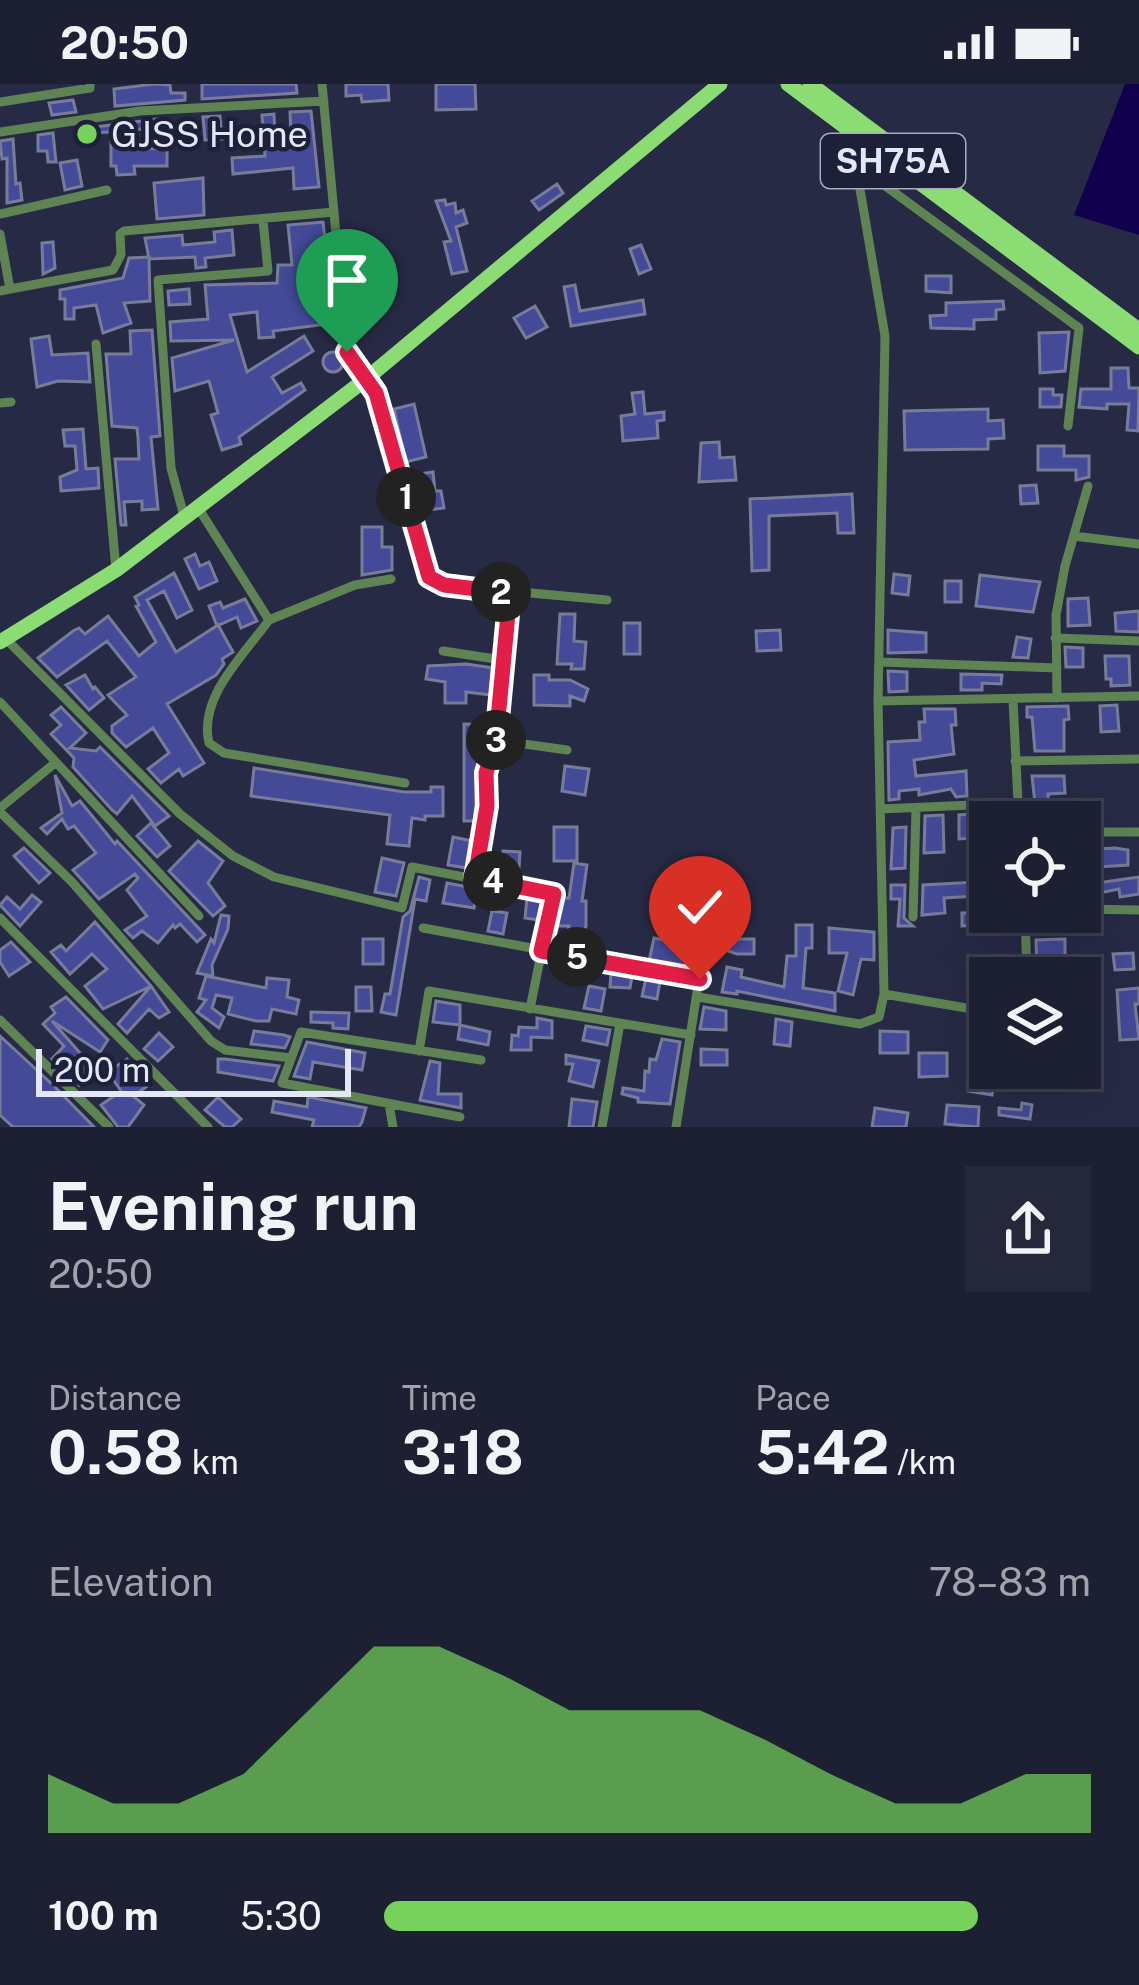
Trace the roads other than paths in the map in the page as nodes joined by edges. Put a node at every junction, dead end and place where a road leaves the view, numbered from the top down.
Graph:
1 (90, 84) edge
2 (322, 84) edge
3 (720, 84) edge
4 (788, 84) edge
5 (810, 84) edge
6 (324, 101) junction
7 (0, 102) edge
8 (0, 132) edge
9 (887, 156) junction
10 (876, 178) junction
11 (107, 190) dead end
12 (334, 212) junction
13 (0, 214) edge
14 (263, 220) junction
15 (0, 234) edge
16 (5, 290) edge
17 (1139, 330) edge
18 (96, 344) dead end
19 (1139, 347) edge
20 (366, 380) junction
21 (1068, 426) dead end
22 (1088, 486) dead end
23 (191, 511) junction
24 (1074, 536) junction
25 (1139, 544) edge
26 (116, 569) junction
27 (391, 579) dead end
28 (510, 593) junction
29 (607, 600) dead end
30 (269, 620) junction
31 (1055, 638) junction
32 (3, 640) edge
33 (1139, 641) edge
34 (443, 651) dead end
35 (502, 660) junction
36 (879, 662) junction
37 (1057, 668) junction
38 (1139, 696) edge
39 (1057, 698) junction
40 (1012, 700) junction
41 (878, 701) junction
42 (0, 702) edge
43 (496, 740) junction
44 (567, 750) dead end
45 (1139, 759) edge
46 (1016, 761) junction
47 (55, 763) junction
48 (405, 783) dead end
49 (1018, 801) edge
50 (969, 806) edge
51 (916, 808) junction
52 (880, 809) junction
53 (0, 810) edge
54 (1101, 832) edge
55 (1139, 832) edge
56 (475, 878) junction
57 (1101, 909) edge
58 (1139, 910) edge
59 (199, 916) dead end
60 (913, 917) dead end
61 (0, 918) edge
62 (423, 928) dead end
63 (707, 928) dead end
64 (541, 951) junction
65 (700, 979) junction
66 (884, 994) junction
67 (698, 998) junction
68 (969, 1008) edge
69 (530, 1009) junction
70 (0, 1020) edge
71 (620, 1023) junction
72 (691, 1035) junction
73 (418, 1051) junction
74 (291, 1058) junction
75 (481, 1060) dead end
76 (389, 1104) junction
77 (460, 1117) dead end
78 (109, 1127) edge
79 (208, 1127) edge
80 (393, 1127) edge
81 (602, 1127) edge
82 (676, 1127) edge

1 - 7 street
2 - 6 street
3 - 20 main road
4 - 9 main road, SH75A
5 - 17 main road
6 - 8 street
6 - 12 street
9 - 10 street
9 - 19 main road, SH75A
10 - 21 street
10 - 36 street
11 - 13 street
12 - 14 street
12 - 20 street
14 - 16 street
14 - 23 street
15 - 16 street
18 - 26 street
20 - 23 main road
20 - 28 street
22 - 24 street
23 - 26 main road
23 - 30 street
24 - 25 street
24 - 31 street
26 - 32 main road
27 - 30 street
28 - 29 street
28 - 35 street
30 - 48 street
31 - 33 street
31 - 37 street
32 - 56 street
34 - 35 street
35 - 43 street
36 - 37 street
36 - 41 street
37 - 39 street
38 - 39 street
39 - 40 street
40 - 41 street
40 - 46 street
41 - 52 street
42 - 47 street
43 - 44 street
43 - 56 street
45 - 46 street
46 - 49 street
47 - 53 street
47 - 59 street
50 - 51 street
51 - 52 street
51 - 60 street
52 - 66 street
53 - 74 street
54 - 55 street
56 - 64 street
57 - 58 street
61 - 79 street
62 - 64 street
63 - 65 street
64 - 65 street
64 - 69 street
65 - 67 street
66 - 67 street
66 - 68 street
67 - 72 street
69 - 71 street
69 - 73 street
70 - 78 street
71 - 72 street
71 - 81 street
72 - 82 street
73 - 74 street
73 - 75 street
74 - 76 street
76 - 77 street
76 - 80 street

